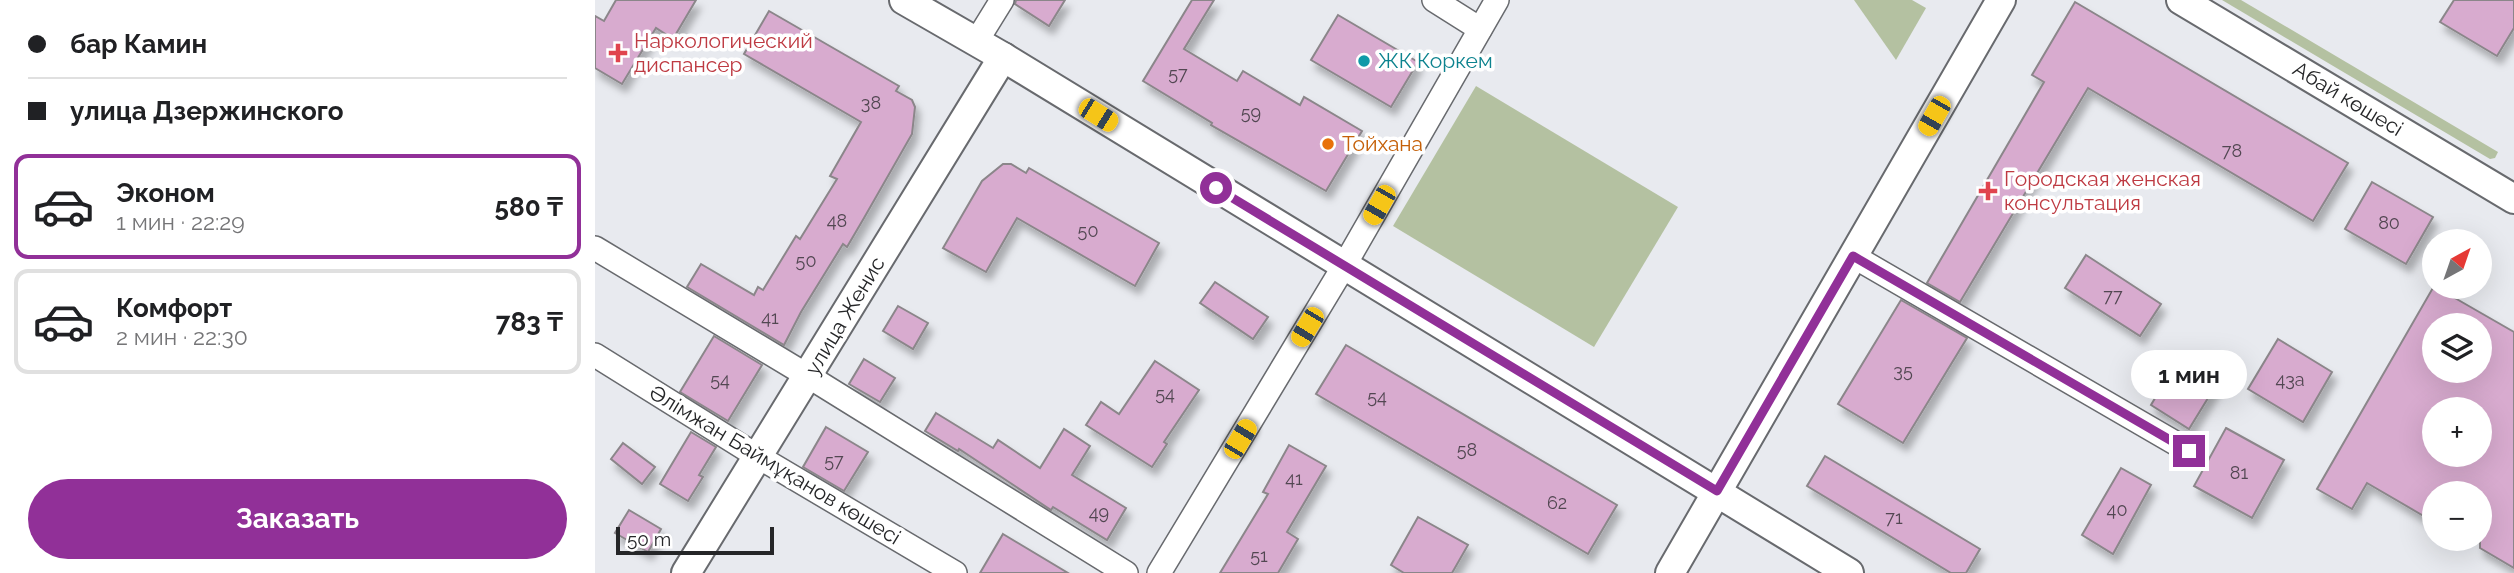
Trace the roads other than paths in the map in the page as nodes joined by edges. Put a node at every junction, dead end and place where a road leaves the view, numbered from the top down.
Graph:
1 (904, 0) edge
2 (1002, 0) edge
3 (1434, 0) edge
4 (1497, 0) edge
5 (2001, 0) edge
6 (2181, 0) edge
7 (1480, 29) junction
8 (976, 42) junction
9 (1003, 57) junction
10 (2514, 199) edge
11 (595, 248) edge
12 (1853, 256) junction
13 (1344, 266) junction
14 (595, 355) edge
15 (808, 376) junction
16 (2189, 451) dead end
17 (757, 456) junction
18 (1717, 491) junction
19 (686, 573) edge
20 (955, 573) edge
21 (1126, 573) edge
22 (1159, 573) edge
23 (1670, 573) edge
24 (1849, 573) edge

1 - 8 street
2 - 8 street
3 - 7 street
4 - 7 street
5 - 12 street
6 - 10 street, Абай көшесі
7 - 13 street
8 - 9 street
9 - 13 street
9 - 15 street, улица Женис
11 - 15 street
12 - 16 street
12 - 18 street
13 - 18 street
13 - 22 street
14 - 17 street, Әлімжан Баймұқанов көшесі
15 - 17 street, улица Женис
15 - 21 street
17 - 19 street, улица Женис
17 - 20 street, Әлімжан Баймұқанов көшесі
18 - 23 street
18 - 24 street

